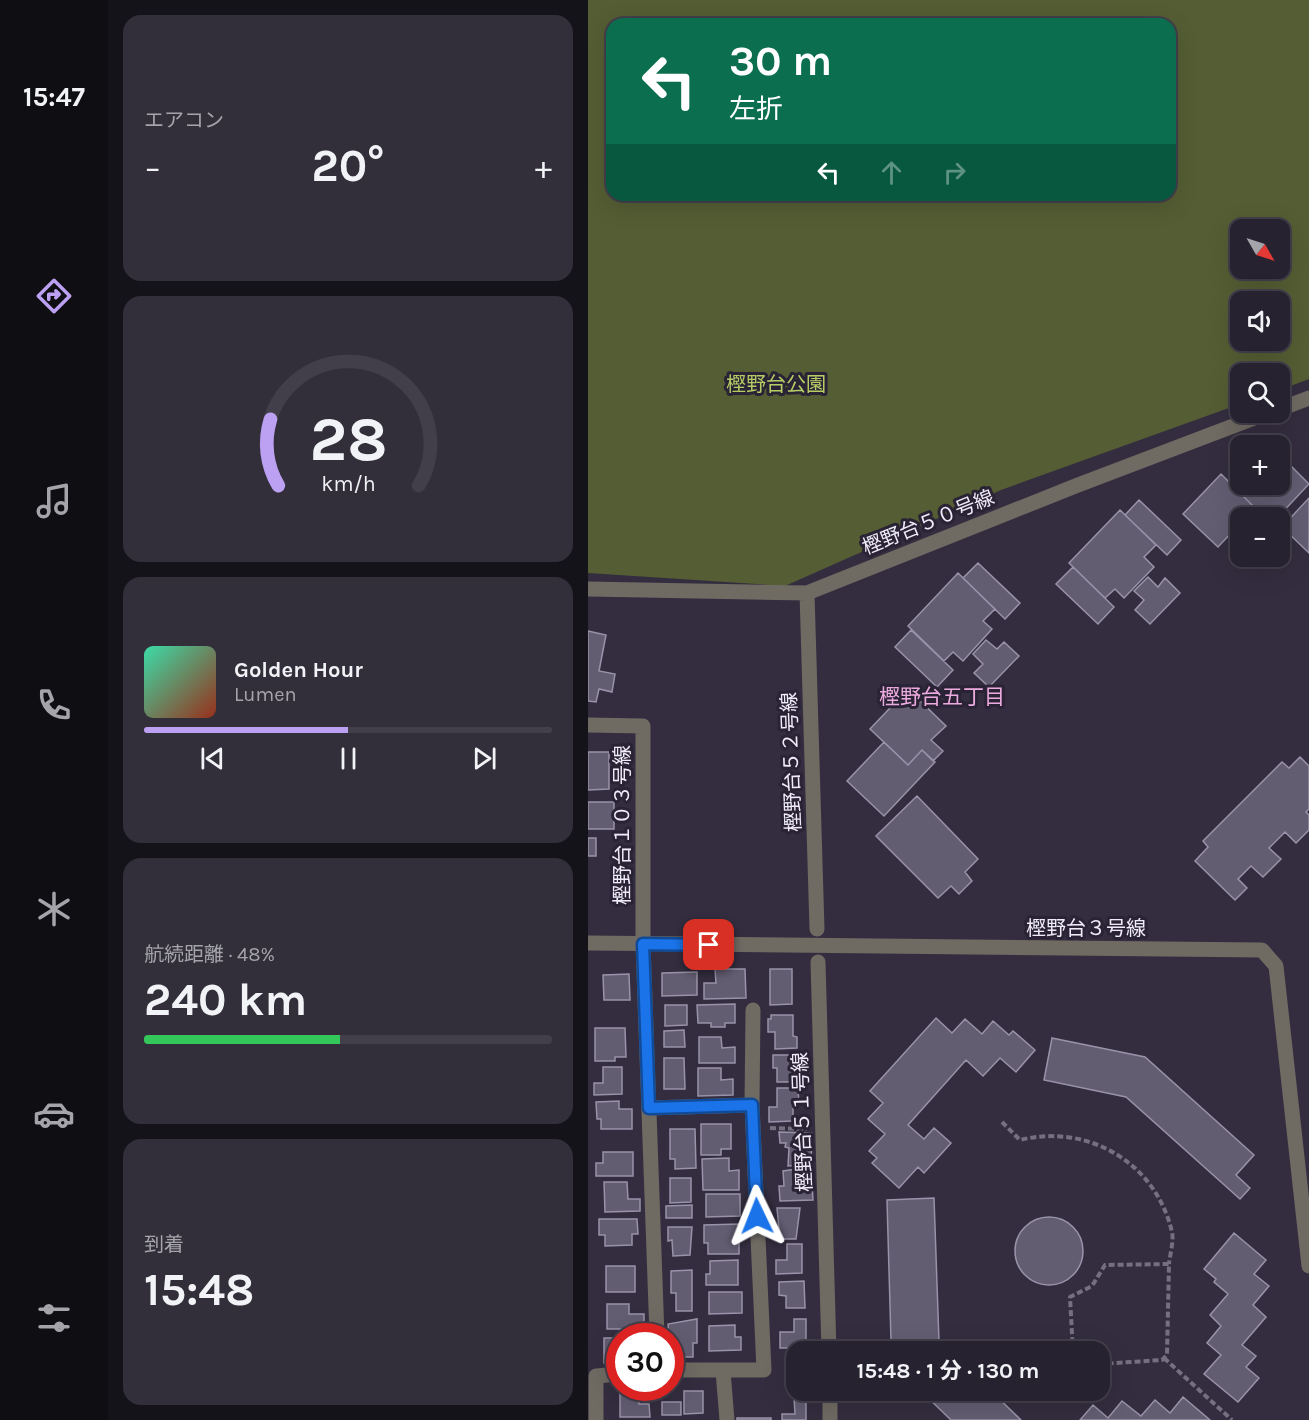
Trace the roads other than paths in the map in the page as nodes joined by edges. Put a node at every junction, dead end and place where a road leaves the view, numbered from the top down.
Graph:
1 (1309, 398) edge
2 (1290, 405) edge
3 (1241, 423) edge
4 (588, 588) edge
5 (807, 593) junction
6 (588, 725) edge
7 (817, 929) dead end
8 (588, 943) edge
9 (643, 944) junction
10 (818, 962) dead end
11 (753, 1010) dead end
12 (752, 1105) junction
13 (649, 1108) junction
14 (1309, 1266) edge
15 (657, 1323) edge
16 (829, 1341) edge
17 (684, 1370) edge
18 (723, 1371) junction
19 (606, 1375) edge
20 (830, 1401) edge
21 (596, 1420) edge
22 (727, 1420) edge
23 (830, 1420) edge

1 - 2 street
3 - 5 street, 樫野台５０号線
4 - 5 street, 樫野台５０号線
5 - 7 street, 樫野台５２号線
6 - 9 street, 樫野台１０３号線
8 - 9 street, 樫野台３号線
9 - 13 street
9 - 14 street, 樫野台３号線
10 - 16 street, 樫野台５１号線
11 - 12 street
12 - 13 street
12 - 18 street
13 - 15 street
17 - 18 street
18 - 22 street
19 - 21 street
20 - 23 street

